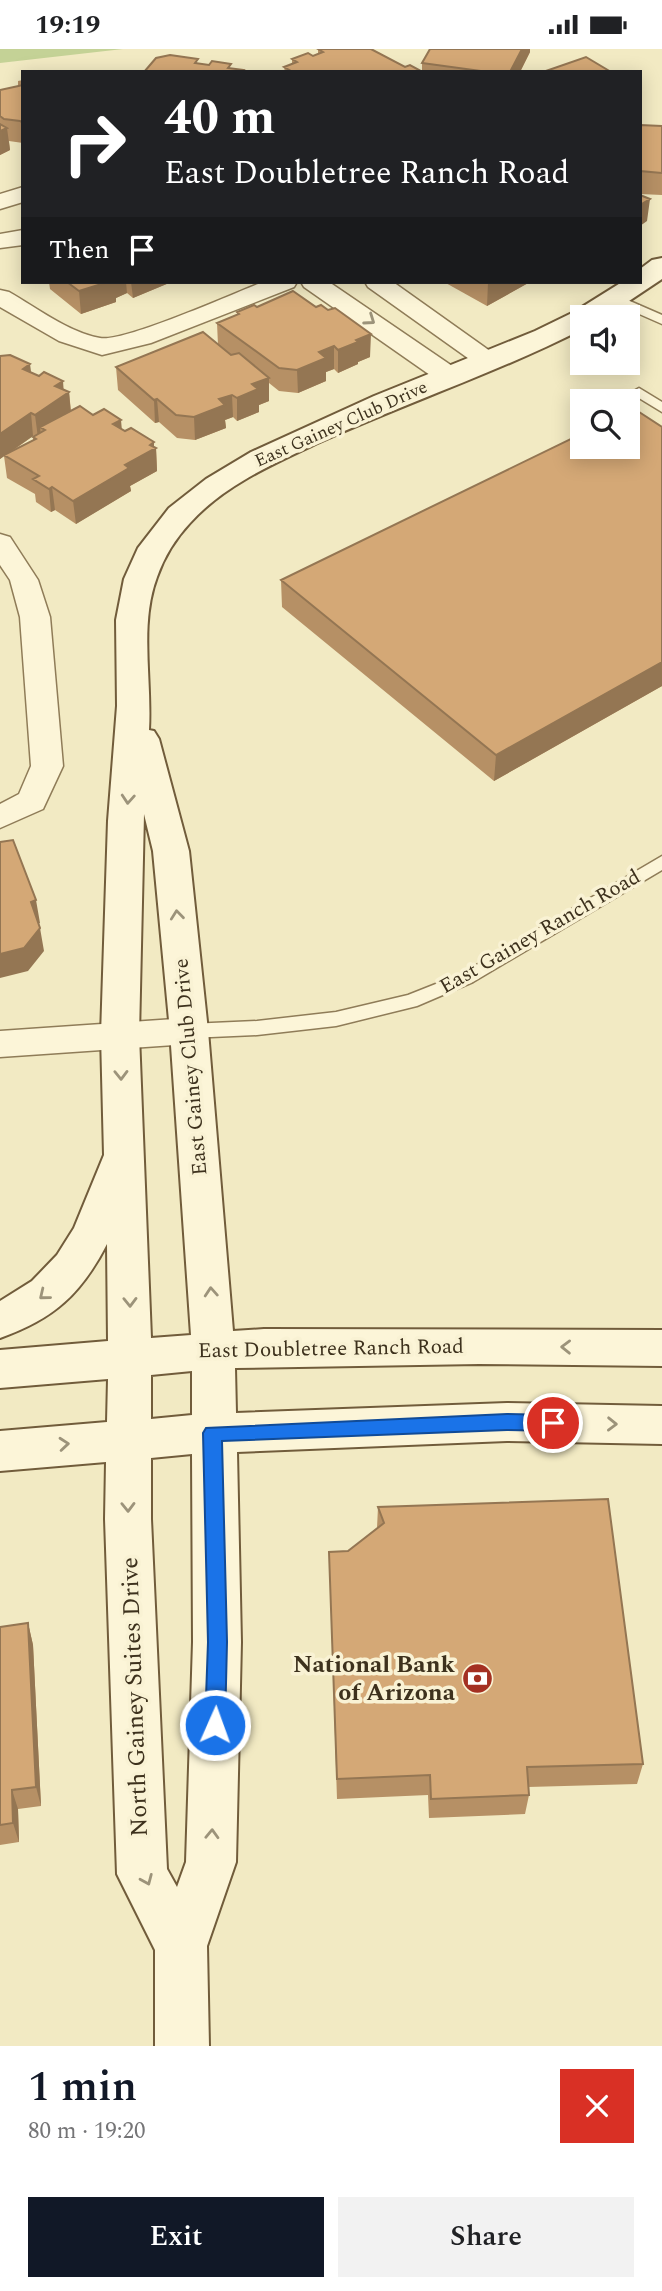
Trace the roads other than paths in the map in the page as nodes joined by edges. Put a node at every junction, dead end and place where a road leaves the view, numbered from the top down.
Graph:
1 (21, 195) edge
2 (0, 202) edge
3 (21, 237) edge
4 (0, 241) edge
5 (662, 266) edge
6 (642, 280) edge
7 (280, 284) edge
8 (316, 284) edge
9 (380, 284) edge
10 (637, 284) edge
11 (0, 297) edge
12 (616, 299) junction
13 (605, 305) edge
14 (662, 320) edge
15 (570, 323) edge
16 (488, 361) junction
17 (449, 376) junction
18 (640, 393) edge
19 (662, 408) edge
20 (0, 543) edge
21 (134, 706) junction
22 (0, 817) edge
23 (662, 862) edge
24 (189, 1031) junction
25 (120, 1035) junction
26 (0, 1044) edge
27 (123, 1152) junction
28 (0, 1320) edge
29 (662, 1348) edge
30 (213, 1349) junction
31 (130, 1356) junction
32 (0, 1369) edge
33 (662, 1425) edge
34 (213, 1433) junction
35 (127, 1439) junction
36 (0, 1451) edge
37 (181, 1947) junction
38 (182, 2046) edge

1 - 2 street
3 - 4 street
5 - 6 street, East Gainey Club Drive
7 - 11 street
8 -> 17 street
9 - 16 street
10 - 12 street, East Gainey Club Drive
12 - 13 street, East Gainey Club Drive
12 - 14 lane
15 - 16 street, East Gainey Club Drive
16 - 17 street, East Gainey Club Drive
17 - 21 street, East Gainey Club Drive
18 - 19 lane
20 - 22 street
24 -> 21 street, East Gainey Club Drive
21 -> 25 street, East Gainey Club Drive
23 - 24 lane, East Gainey Ranch Road
24 - 25 street, East Gainey Ranch Road
30 -> 24 street, East Gainey Club Drive
25 - 26 street, East Gainey Ranch Road
25 -> 27 street, East Gainey Club Drive
27 -> 28 street
27 -> 31 street, East Gainey Club Drive
29 -> 30 street, East Doubletree Ranch Road
30 - 31 street, East Doubletree Ranch Road
30 - 34 street, East Gainey Club Drive
31 - 32 street, East Doubletree Ranch Road
31 - 35 street, East Gainey Club Drive
34 -> 33 street
34 - 35 street
37 -> 34 street, North Gainey Suites Drive
36 -> 35 street
35 -> 37 street, North Gainey Suites Drive
37 - 38 street, North Gainey Suites Drive

